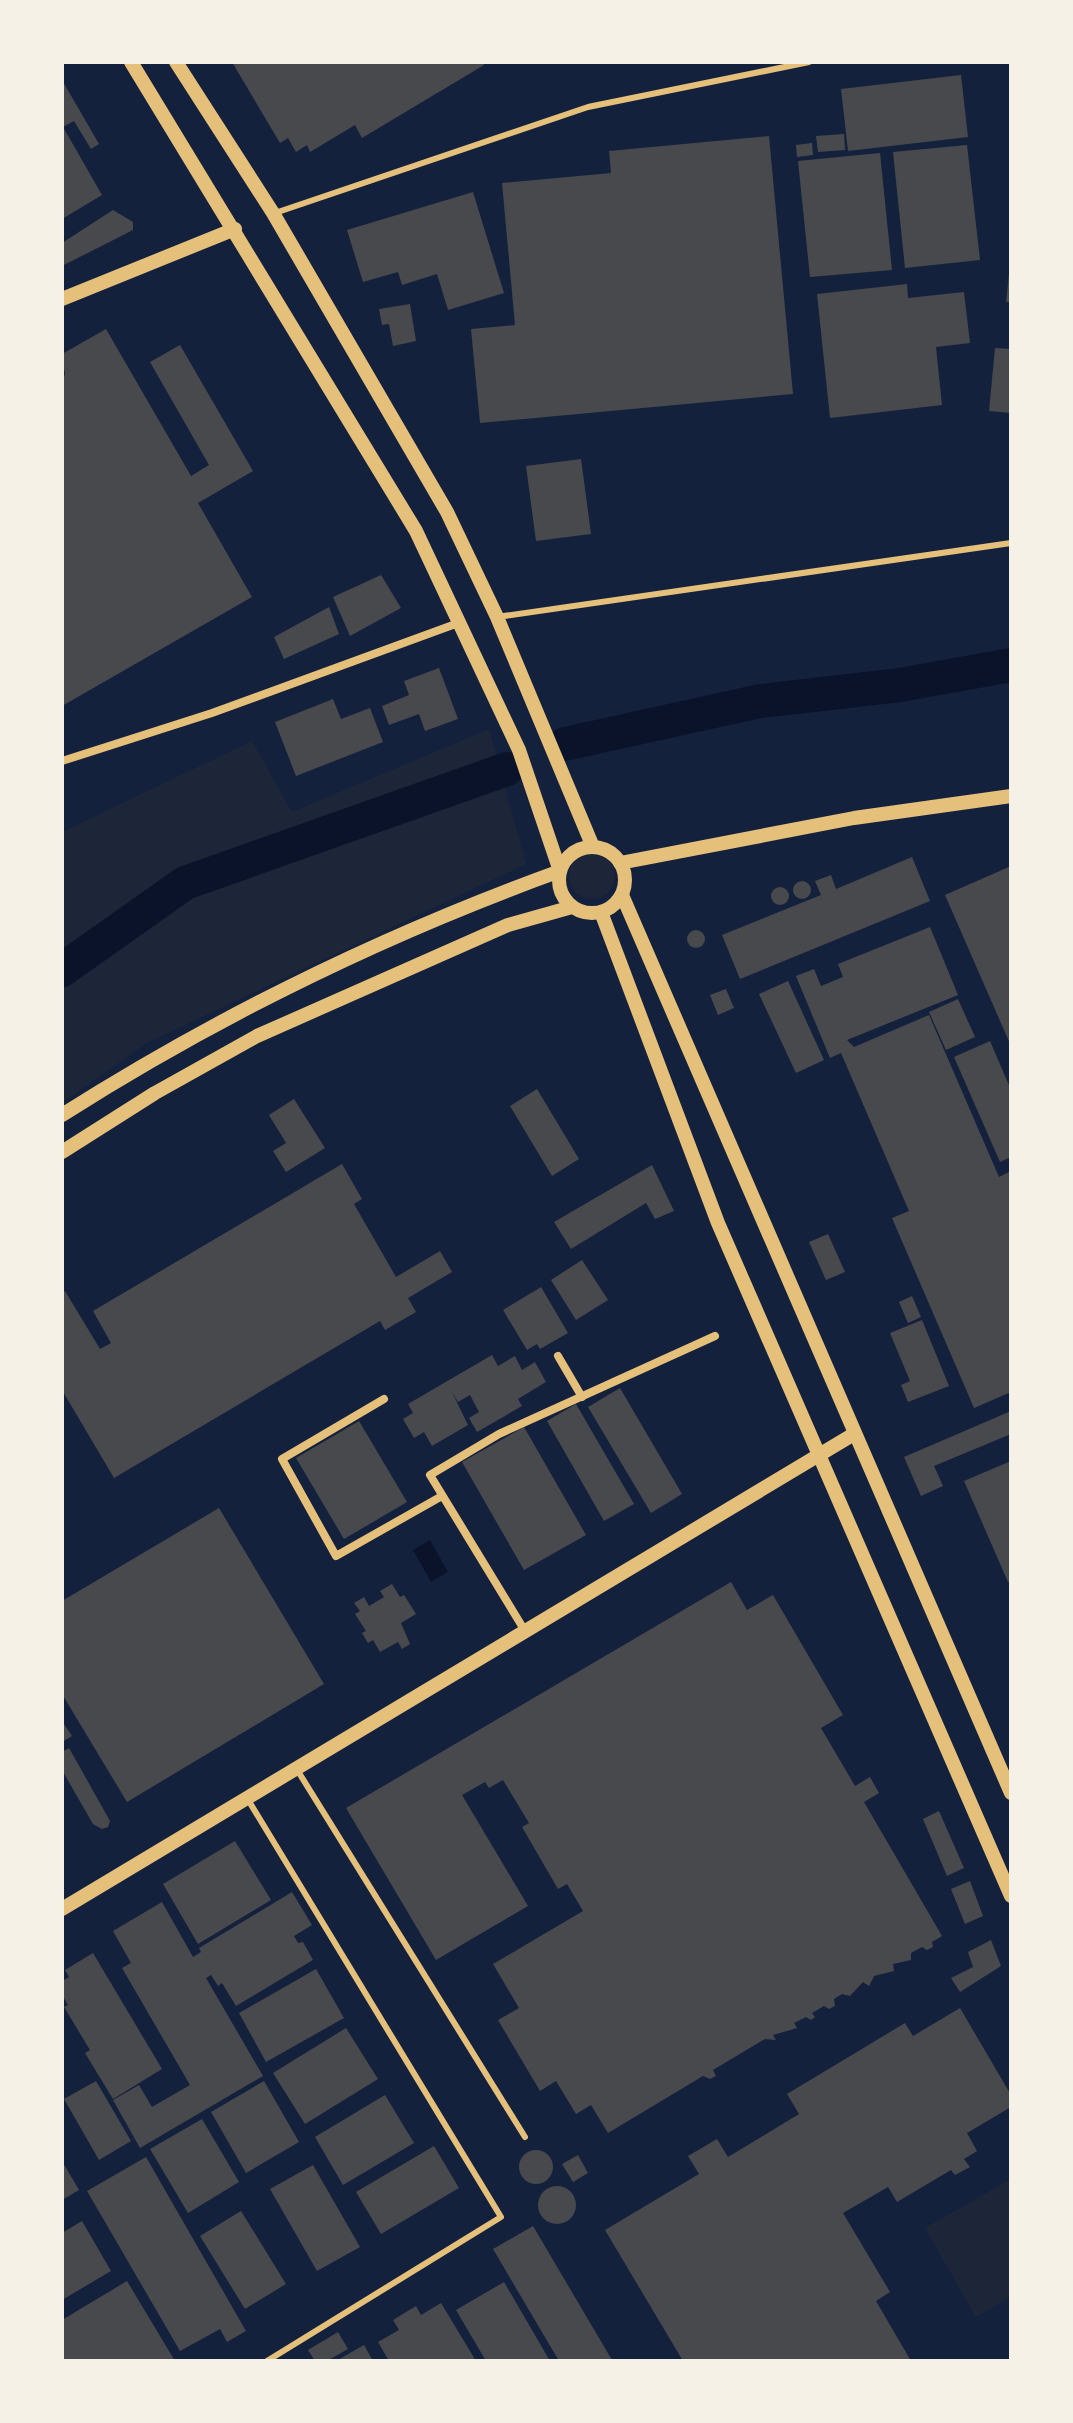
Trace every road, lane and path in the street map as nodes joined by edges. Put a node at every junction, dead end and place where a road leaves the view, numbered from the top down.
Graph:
1 (131, 62) edge
2 (176, 62) edge
3 (809, 62) edge
4 (273, 213) junction
5 (235, 229) junction
6 (62, 299) edge
7 (1011, 543) edge
8 (497, 617) junction
9 (461, 621) junction
10 (62, 761) edge
11 (1011, 796) edge
12 (593, 847) junction
13 (620, 863) junction
14 (560, 871) junction
15 (622, 895) junction
16 (572, 907) junction
17 (601, 912) junction
18 (62, 1115) edge
19 (62, 1152) edge
20 (715, 1336) dead end
21 (558, 1356) dead end
22 (582, 1397) junction
23 (384, 1399) dead end
24 (854, 1434) junction
25 (819, 1454) junction
26 (442, 1496) junction
27 (525, 1631) junction
28 (296, 1768) junction
29 (1011, 1793) edge
30 (247, 1798) junction
31 (1011, 1896) edge
32 (62, 1909) edge
33 (525, 2137) dead end
34 (267, 2361) edge

1 - 5 street
2 - 4 street
3 - 4 lane
4 - 8 street
5 - 6 street
5 - 9 street
7 - 8 lane
8 - 12 street
9 - 10 street
9 - 14 street
11 - 13 street
12 - 13 street
12 - 14 street
13 - 15 street
14 - 16 street
14 - 18 street
15 - 17 street
15 - 24 street
16 - 17 street
16 - 19 street
17 - 25 street
20 - 22 street
21 - 22 street
22 - 26 street
23 - 26 street
24 - 25 street
24 - 29 street
25 - 27 street
25 - 31 street
26 - 27 street
27 - 28 street
28 - 30 street
28 - 33 lane
30 - 32 street
30 - 34 lane

